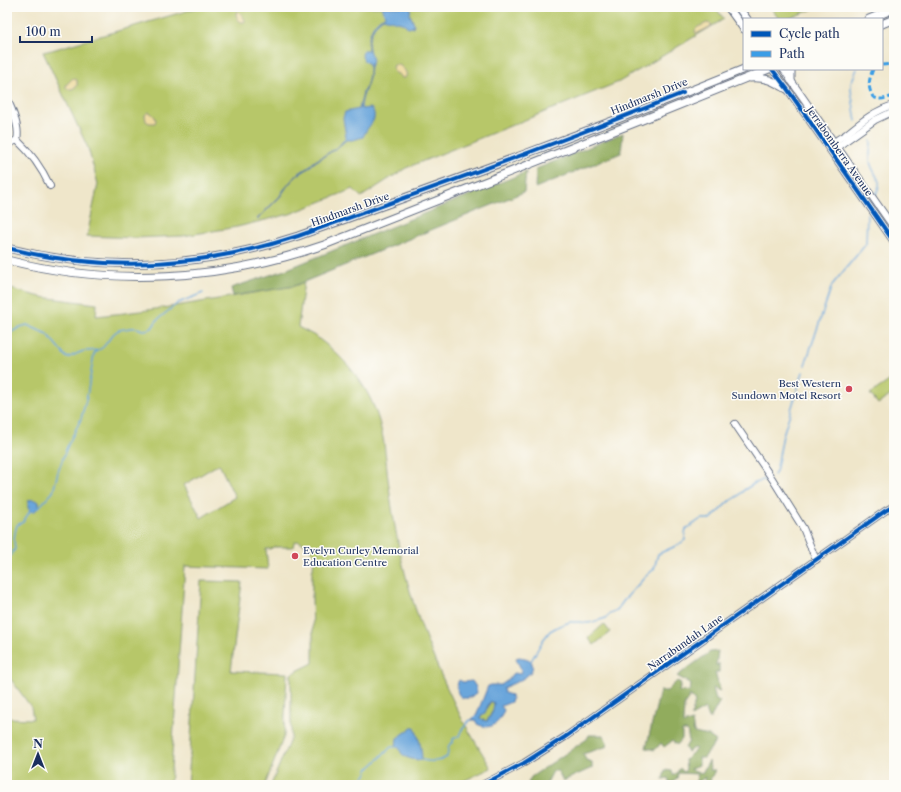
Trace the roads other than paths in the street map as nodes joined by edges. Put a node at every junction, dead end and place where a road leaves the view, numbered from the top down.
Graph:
1 (728, 7) edge
2 (738, 7) edge
3 (894, 9) edge
4 (746, 18) edge
5 (872, 18) edge
6 (894, 19) edge
7 (883, 24) edge
8 (743, 28) edge
9 (743, 67) edge
10 (743, 69) edge
11 (766, 70) edge
12 (773, 70) edge
13 (784, 70) edge
14 (791, 70) edge
15 (742, 79) junction
16 (718, 80) junction
17 (791, 80) junction
18 (787, 89) junction
19 (9, 103) dead end
20 (894, 104) edge
21 (894, 111) edge
22 (17, 140) junction
23 (7, 144) edge
24 (836, 144) junction
25 (829, 149) junction
26 (528, 153) junction
27 (844, 156) junction
28 (837, 161) junction
29 (532, 163) junction
30 (50, 186) dead end
31 (894, 228) edge
32 (894, 242) edge
33 (7, 248) edge
34 (7, 260) edge
35 (735, 424) dead end
36 (894, 506) edge
37 (816, 560) junction
38 (482, 785) edge

1 - 8 main road
2 - 4 main road
3 - 5 main road
6 - 7 main road
9 - 16 main road
10 - 16 main road, Hindmarsh Drive
11 - 15 main road, Hindmarsh Drive
12 - 18 street, Jerrabomberra Avenue
13 - 17 street, Jerrabomberra Avenue
14 - 17 main road
15 - 18 main road
15 - 29 main road, Hindmarsh Drive
16 - 26 main road, Hindmarsh Drive
17 - 24 street, Jerrabomberra Avenue
18 - 25 street, Jerrabomberra Avenue
19 - 22 street
20 - 24 street
21 - 24 street
22 - 23 street
22 - 30 street
24 - 25 street
24 - 27 street, Jerrabomberra Avenue
25 - 28 street, Jerrabomberra Avenue
26 - 29 main road
26 - 33 main road, Hindmarsh Drive
27 - 28 street
27 - 31 street, Jerrabomberra Avenue
28 - 32 street, Jerrabomberra Avenue
29 - 34 main road, Hindmarsh Drive
35 - 37 street
36 - 37 street, Narrabundah Lane
37 - 38 street, Narrabundah Lane

